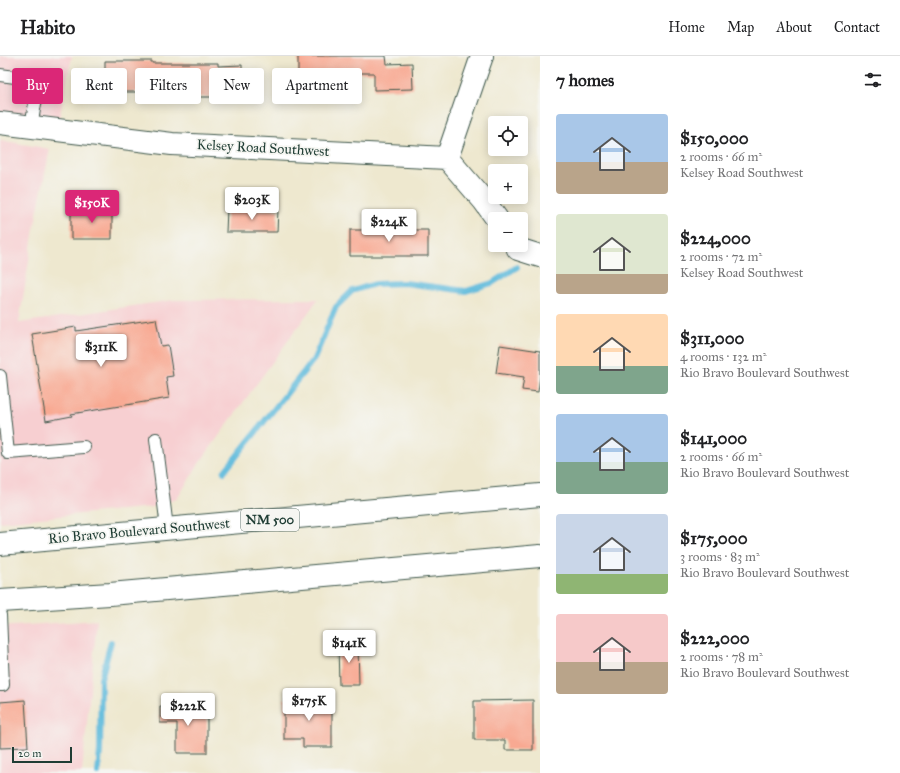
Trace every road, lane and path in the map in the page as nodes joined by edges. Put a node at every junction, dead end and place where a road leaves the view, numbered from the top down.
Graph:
1 (482, 56) edge
2 (0, 75) edge
3 (0, 123) edge
4 (31, 127) junction
5 (447, 158) junction
6 (492, 212) edge
7 (528, 252) edge
8 (540, 256) edge
9 (0, 376) edge
10 (156, 439) dead end
11 (84, 446) dead end
12 (540, 495) edge
13 (167, 528) junction
14 (0, 544) edge
15 (540, 556) edge
16 (110, 594) junction
17 (0, 602) edge
18 (0, 615) edge
19 (0, 685) edge

1 - 5 main road
2 - 4 lane
3 - 4 main road, Kelsey Road Southwest
4 - 5 main road, Kelsey Road Southwest
5 - 6 main road
7 - 8 main road
9 - 11 lane
10 - 13 lane
12 - 13 main road, Rio Bravo Boulevard Southwest / NM 500
13 - 14 main road, Rio Bravo Boulevard Southwest / NM 500
15 - 16 main road
16 - 17 main road
16 - 18 main road
18 - 19 lane

